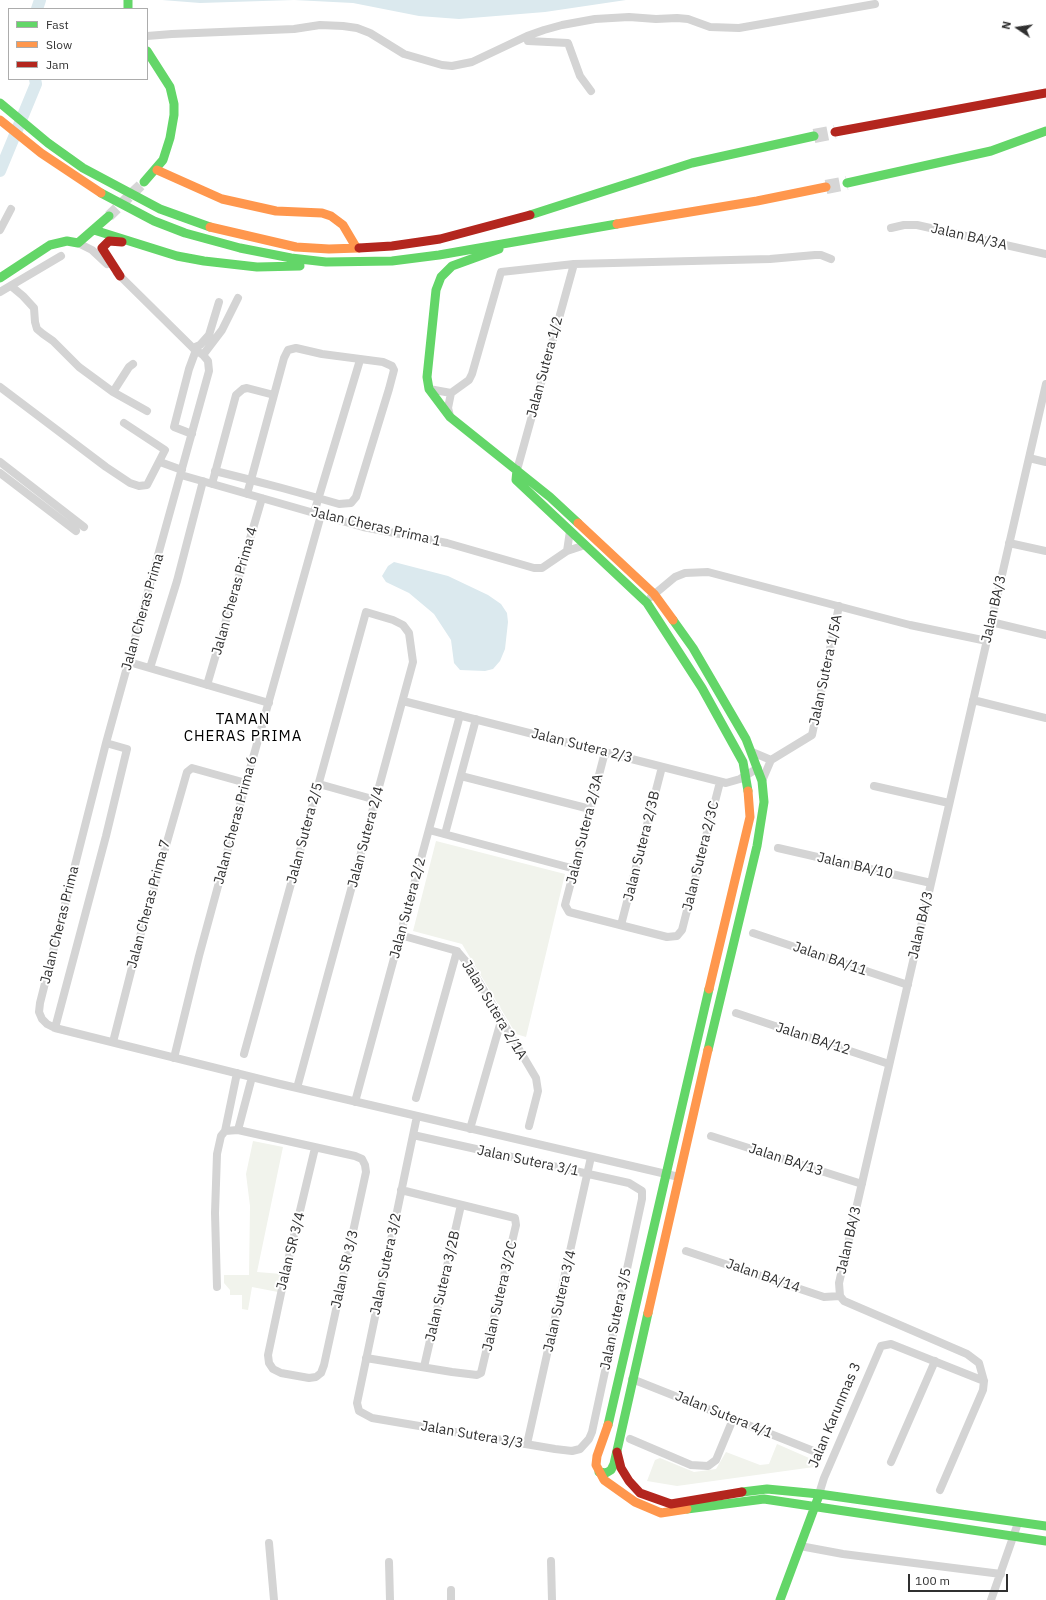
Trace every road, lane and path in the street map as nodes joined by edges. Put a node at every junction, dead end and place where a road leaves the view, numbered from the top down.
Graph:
1 (875, 4) dead end
2 (148, 36) edge
3 (528, 41) dead end
4 (148, 51) edge
5 (590, 91) dead end
6 (1046, 93) edge
7 (0, 103) edge
8 (0, 120) edge
9 (1046, 131) edge
10 (836, 132) tunnel mouth
11 (814, 136) tunnel mouth
12 (157, 170) junction
13 (144, 182) tunnel mouth
14 (847, 183) tunnel mouth
15 (826, 187) tunnel mouth
16 (11, 209) dead end
17 (109, 216) tunnel mouth
18 (891, 228) dead end
19 (0, 230) edge
20 (94, 230) junction
21 (538, 237) junction
22 (78, 242) junction
23 (133, 242) junction
24 (356, 247) junction
25 (92, 250) junction
26 (1046, 254) edge
27 (61, 256) dead end
28 (830, 259) dead end
29 (326, 262) junction
30 (574, 264) junction
31 (1, 275) edge
32 (120, 276) junction
33 (11, 286) junction
34 (0, 292) edge
35 (238, 298) dead end
36 (219, 302) dead end
37 (198, 351) junction
38 (360, 360) junction
39 (133, 364) dead end
40 (1046, 384) edge
41 (0, 387) edge
42 (429, 389) junction
43 (113, 392) junction
44 (451, 394) junction
45 (274, 395) junction
46 (147, 411) dead end
47 (450, 417) junction
48 (124, 424) dead end
49 (185, 431) junction
50 (1029, 458) junction
51 (0, 462) edge
52 (162, 462) junction
53 (1046, 462) edge
54 (517, 470) junction
55 (180, 471) junction
56 (215, 471) junction
57 (0, 473) edge
58 (251, 480) junction
59 (203, 481) junction
60 (212, 484) junction
61 (247, 494) junction
62 (262, 498) junction
63 (318, 498) junction
64 (317, 514) junction
65 (84, 526) dead end
66 (76, 531) dead end
67 (570, 531) junction
68 (1009, 543) junction
69 (585, 545) junction
70 (567, 551) junction
71 (1046, 551) edge
72 (654, 594) junction
73 (647, 603) junction
74 (839, 606) junction
75 (366, 612) joint
76 (991, 622) junction
77 (1046, 634) edge
78 (987, 641) junction
79 (129, 662) junction
80 (150, 668) junction
81 (207, 685) junction
82 (973, 700) junction
83 (403, 701) junction
84 (268, 703) junction
85 (460, 715) junction
86 (1046, 718) edge
87 (476, 719) junction
88 (106, 743) junction
89 (604, 752) junction
90 (752, 752) junction
91 (771, 760) junction
92 (662, 767) junction
93 (758, 768) junction
94 (461, 776) junction
95 (746, 776) junction
96 (762, 781) junction
97 (720, 782) junction
98 (246, 783) junction
99 (319, 784) junction
100 (874, 786) dead end
101 (376, 800) junction
102 (949, 803) junction
103 (590, 809) junction
104 (429, 830) junction
105 (445, 834) junction
106 (778, 848) dead end
107 (574, 869) junction
108 (931, 883) junction
109 (622, 925) junction
110 (753, 933) dead end
111 (400, 935) junction
112 (457, 951) junction
113 (908, 985) junction
114 (736, 1013) dead end
115 (501, 1021) junction
116 (56, 1028) junction
117 (114, 1042) junction
118 (244, 1054) dead end
119 (174, 1058) junction
120 (889, 1064) junction
121 (236, 1073) junction
122 (252, 1077) junction
123 (297, 1088) junction
124 (416, 1098) dead end
125 (355, 1102) junction
126 (417, 1116) junction
127 (529, 1126) dead end
128 (470, 1129) junction
129 (238, 1130) junction
130 (225, 1131) junction
131 (413, 1135) junction
132 (711, 1136) dead end
133 (315, 1148) junction
134 (592, 1157) junction
135 (588, 1174) junction
136 (665, 1174) junction
137 (679, 1177) junction
138 (862, 1184) junction
139 (401, 1190) junction
140 (642, 1191) joint
141 (461, 1205) junction
142 (686, 1251) dead end
143 (217, 1287) dead end
144 (840, 1296) junction
145 (366, 1358) junction
146 (935, 1361) junction
147 (424, 1367) junction
148 (316, 1377) joint
149 (632, 1379) junction
150 (984, 1381) junction
151 (359, 1411) joint
152 (734, 1419) junction
153 (630, 1439) dead end
154 (527, 1444) junction
155 (585, 1445) joint
156 (616, 1450) junction
157 (816, 1452) dead end
158 (891, 1462) dead end
159 (599, 1472) junction
160 (940, 1490) dead end
161 (819, 1494) junction
162 (652, 1498) junction
163 (815, 1505) junction
164 (661, 1513) junction
165 (1018, 1523) junction
166 (1046, 1526) edge
167 (1015, 1537) junction
168 (1046, 1541) edge
169 (269, 1543) dead end
170 (800, 1546) junction
171 (551, 1561) dead end
172 (389, 1562) dead end
173 (1001, 1574) junction
174 (451, 1590) dead end
175 (274, 1600) edge
176 (390, 1600) edge
177 (451, 1600) edge
178 (552, 1600) edge
179 (780, 1600) edge
180 (991, 1600) edge

1 - 2 street
3 - 5 street
4 - 12 main road
6 - 10 main road
7 - 24 main road
8 - 29 main road
9 - 14 main road
11 - 24 main road
12 - 13 main road
12 - 24 main road
15 - 21 main road
16 - 19 street
17 - 20 main road
18 - 26 street, Jalan BA/3A
20 - 22 main road
20 - 23 main road
20 - 25 street
21 - 29 main road
21 - 42 main road
22 - 25 street, Jalan Cheras Prima
22 - 31 main road
23 - 29 main road
23 - 32 main road
25 - 32 street, Jalan Cheras Prima
27 - 33 street
28 - 30 street
30 - 44 street
30 - 54 street, Jalan Sutera 1/2
32 - 37 street, Jalan Cheras Prima
33 - 34 street
33 - 43 street
35 - 37 street
36 - 37 street
37 - 49 street, Jalan Cheras Prima
37 - 49 street
38 - 45 street
38 - 63 street, Jalan Cheras Prima 6
38 - 63 street
39 - 43 street
40 - 50 street, Jalan BA/3
41 - 52 street
42 - 44 street
42 - 47 main road
43 - 46 street
44 - 47 street
45 - 56 street
45 - 58 street
47 - 54 main road
48 - 52 street
49 - 55 street, Jalan Cheras Prima
50 - 53 street
50 - 68 street, Jalan BA/3
51 - 65 street
52 - 55 street, Jalan Cheras Prima 1
54 - 67 main road
54 - 72 main road
55 - 59 street, Jalan Cheras Prima 1
55 - 79 street, Jalan Cheras Prima
56 - 58 street
56 - 60 street
57 - 66 street
58 - 61 street
58 - 63 street
59 - 60 street, Jalan Cheras Prima 1
59 - 80 street
60 - 61 street, Jalan Cheras Prima 1
61 - 62 street, Jalan Cheras Prima 1
62 - 64 street, Jalan Cheras Prima 1
62 - 81 street, Jalan Cheras Prima 4
63 - 64 street, Jalan Cheras Prima 6
64 - 70 street, Jalan Cheras Prima 1
64 - 84 street, Jalan Cheras Prima 6
67 - 69 main road
67 - 70 street
68 - 71 street
68 - 76 street, Jalan BA/3
69 - 70 street, Jalan Cheras Prima 1
69 - 73 main road
72 - 73 street
72 - 74 street
72 - 90 main road
73 - 95 main road
74 - 78 street
74 - 91 street, Jalan Sutera 1/5A
75 - 83 street, Jalan Sutera 2/4
75 - 99 street, Jalan Sutera 2/5
76 - 77 street
76 - 78 street, Jalan BA/3
78 - 82 street, Jalan BA/3
79 - 80 street
79 - 88 street, Jalan Cheras Prima
80 - 81 street
81 - 84 street
82 - 86 street
82 - 102 street, Jalan BA/3
83 - 85 street, Jalan Sutera 2/3
83 - 101 street, Jalan Sutera 2/4
84 - 98 street, Jalan Cheras Prima 6
85 - 87 street, Jalan Sutera 2/3
85 - 104 street, Jalan Sutera 2/2
87 - 89 street, Jalan Sutera 2/3
87 - 94 street
88 - 116 street, Jalan Cheras Prima
88 - 116 street
89 - 92 street, Jalan Sutera 2/3
89 - 103 street, Jalan Sutera 2/3A
90 - 91 street
90 - 93 main road
91 - 96 street
92 - 97 street, Jalan Sutera 2/3
92 - 109 street, Jalan Sutera 2/3B
93 - 95 street, Jalan Sutera 2/3
93 - 96 main road
94 - 103 street
94 - 105 street
95 - 97 street, Jalan Sutera 2/3
95 - 136 main road
96 - 137 main road
97 - 109 street, Jalan Sutera 2/3C
98 - 117 street, Jalan Cheras Prima 7
98 - 119 street, Jalan Cheras Prima 6
99 - 101 street
99 - 118 street, Jalan Sutera 2/5
100 - 102 street
101 - 123 street, Jalan Sutera 2/4
102 - 108 street, Jalan BA/3
103 - 107 street, Jalan Sutera 2/3A
104 - 105 street
104 - 111 street, Jalan Sutera 2/2
105 - 107 street
106 - 108 street, Jalan BA/10
107 - 109 street, Jalan Sutera 2/3A
108 - 113 street, Jalan BA/3
110 - 113 street, Jalan BA/11
111 - 112 street, Jalan Sutera 2/1A
111 - 125 street, Jalan Sutera 2/2
112 - 115 street, Jalan Sutera 2/1A
112 - 124 street
113 - 120 street, Jalan BA/3
114 - 120 street, Jalan BA/12
115 - 127 street, Jalan Sutera 2/1A
115 - 128 street
116 - 117 street
117 - 119 street
119 - 121 street
120 - 138 street, Jalan BA/3
121 - 122 street
121 - 130 street
122 - 123 street
122 - 129 street
123 - 125 street
125 - 126 street
126 - 128 street
126 - 131 street, Jalan Sutera 3/2
128 - 134 street
129 - 130 street
129 - 133 street
130 - 143 street
131 - 135 street, Jalan Sutera 3/1
131 - 139 street, Jalan Sutera 3/2
132 - 138 street, Jalan BA/13
133 - 148 street, Jalan SR 3/4
133 - 148 street, Jalan SR 3/3
134 - 135 street, Jalan Sutera 3/4
134 - 136 street
135 - 140 street, Jalan Sutera 3/1
135 - 154 street, Jalan Sutera 3/4
136 - 137 street
136 - 159 main road
137 - 149 main road
138 - 144 street, Jalan BA/3
139 - 141 street
139 - 145 street, Jalan Sutera 3/2
140 - 155 street, Jalan Sutera 3/5
141 - 147 street, Jalan Sutera 3/2B
141 - 147 street, Jalan Sutera 3/2C
142 - 144 street, Jalan BA/14
144 - 150 street
145 - 147 street
145 - 151 street, Jalan Sutera 3/2
146 - 150 street, Jalan Karunmas 3
146 - 158 street
146 - 161 street, Jalan Karunmas 3
149 - 152 street, Jalan Sutera 4/1
149 - 156 main road
150 - 160 street
151 - 154 street, Jalan Sutera 3/3
152 - 153 street
152 - 157 street, Jalan Sutera 4/1
154 - 155 street, Jalan Sutera 3/3
156 - 159 main road
156 - 162 main road
159 - 164 main road
161 - 162 main road
161 - 163 main road, Jalan Karunmas 3
161 - 165 main road
162 - 164 main road
163 - 164 main road
163 - 167 main road
163 - 170 main road, Jalan Karunmas 3
165 - 166 main road
165 - 167 street
167 - 168 main road
167 - 173 street
169 - 175 street
170 - 173 street
170 - 179 main road, Jalan Karunmas 3
171 - 178 street
172 - 176 street
173 - 180 street
174 - 177 street

